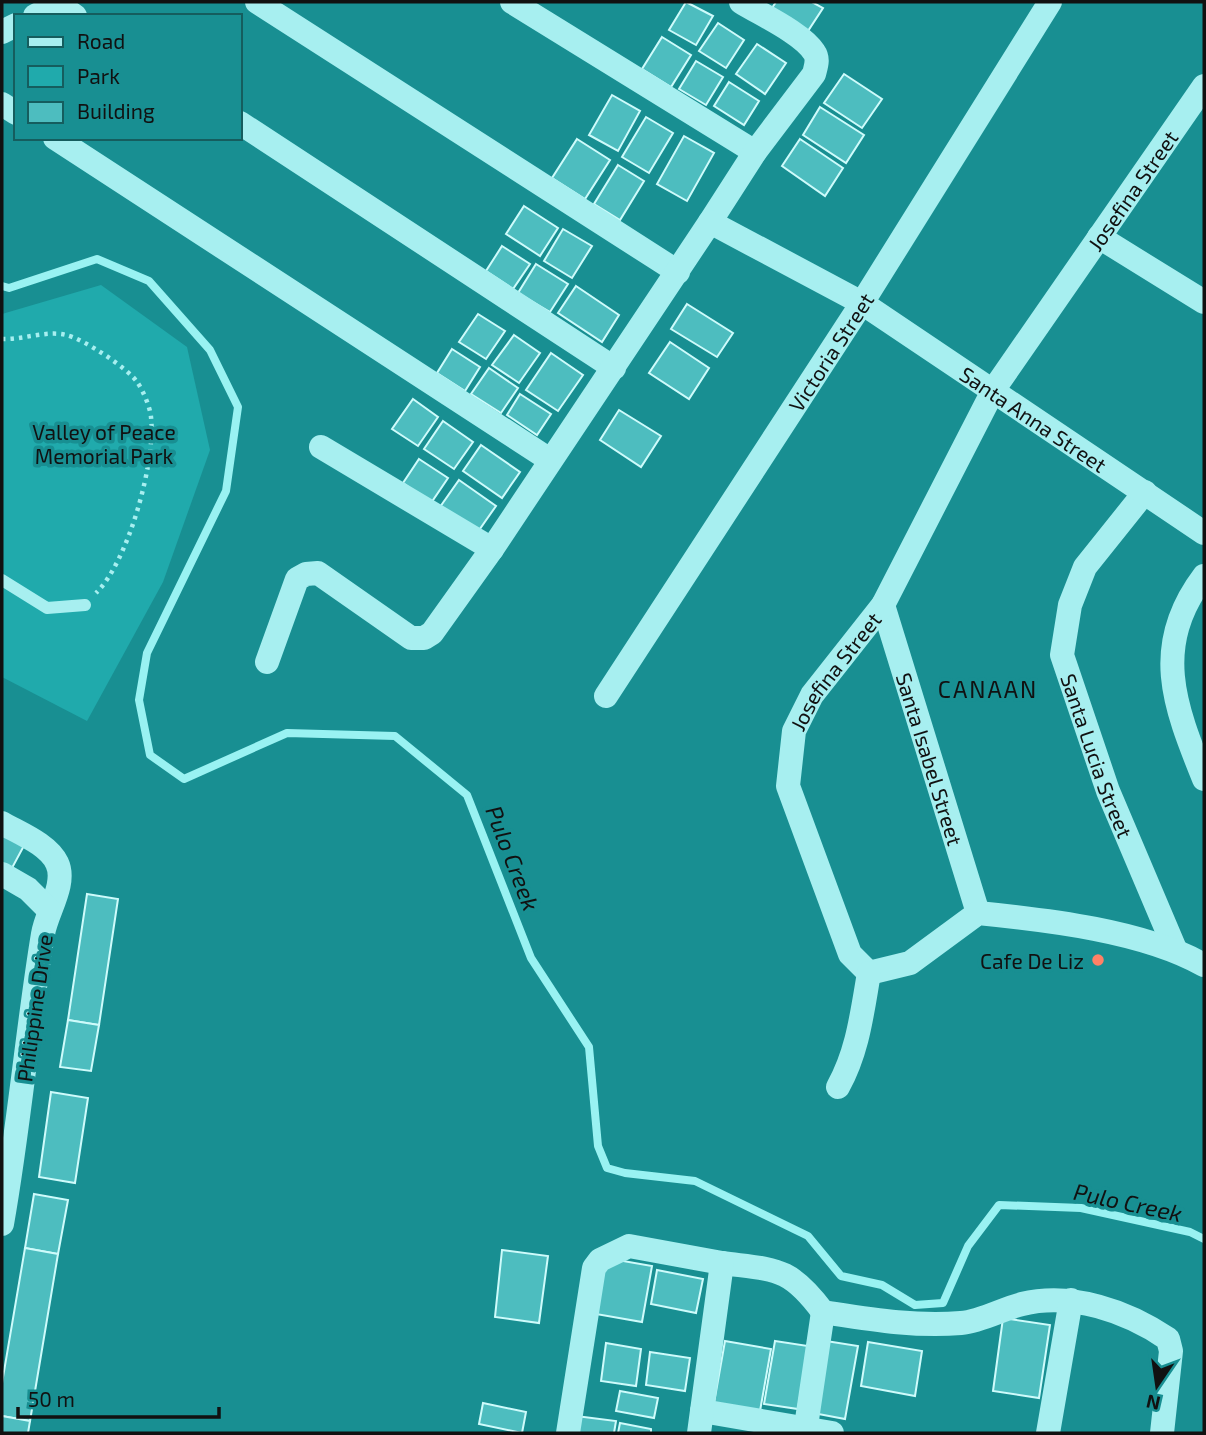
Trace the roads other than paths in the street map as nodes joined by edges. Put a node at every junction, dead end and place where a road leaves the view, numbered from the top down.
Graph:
1 (257, 2) edge
2 (512, 2) edge
3 (741, 2) edge
4 (1050, 2) edge
5 (65, 7) edge
6 (42, 14) edge
7 (1204, 86) edge
8 (242, 124) edge
9 (58, 140) edge
10 (755, 152) junction
11 (710, 222) junction
12 (1099, 237) junction
13 (678, 272) junction
14 (1204, 302) edge
15 (862, 303) junction
16 (614, 368) junction
17 (994, 389) junction
18 (321, 447) dead end
19 (550, 460) junction
20 (1145, 492) junction
21 (1204, 533) edge
22 (492, 549) junction
23 (1204, 576) edge
24 (2, 580) edge
25 (85, 605) road end
26 (883, 605) junction
27 (267, 662) dead end
28 (606, 696) dead end
29 (1204, 779) edge
30 (2, 823) edge
31 (2, 874) edge
32 (49, 910) junction
33 (978, 913) junction
34 (1175, 949) junction
35 (1204, 965) edge
36 (869, 973) junction
37 (838, 1087) dead end
38 (10, 1127) edge
39 (6, 1182) edge
40 (2, 1224) edge
41 (722, 1263) junction
42 (1071, 1300) junction
43 (823, 1312) junction
44 (701, 1422) edge
45 (805, 1431) edge
46 (568, 1433) edge
47 (832, 1433) edge
48 (1048, 1433) edge
49 (1162, 1433) edge

1 - 13 street
2 - 10 street
3 - 10 street
4 - 15 street, Victoria Street
5 - 6 street
7 - 12 street, Josefina Street
8 - 16 street
9 - 19 street
10 - 11 street
11 - 13 street
11 - 15 street, Santa Anna Street
12 - 14 street
12 - 17 street, Josefina Street
13 - 16 street
15 - 17 street, Santa Anna Street
15 - 28 street, Victoria Street
16 - 19 street
17 - 20 street, Santa Anna Street
17 - 26 street, Josefina Street
18 - 22 street
19 - 22 street
20 - 21 street, Santa Anna Street
20 - 34 street, Santa Lucia Street
22 - 27 street
23 - 29 street
24 - 25 lane
26 - 33 street, Santa Isabel Street
26 - 36 street, Josefina Street
30 - 32 street, Philippine Drive
31 - 32 street
32 - 38 street, Philippine Drive
33 - 34 street
33 - 36 street
34 - 35 street
36 - 37 street
38 - 39 street, Philippine Drive
39 - 40 street, Philippine Drive
41 - 43 street
41 - 44 street
41 - 46 street
42 - 43 street
42 - 48 street
42 - 49 street
43 - 45 street
44 - 45 street
45 - 47 street

